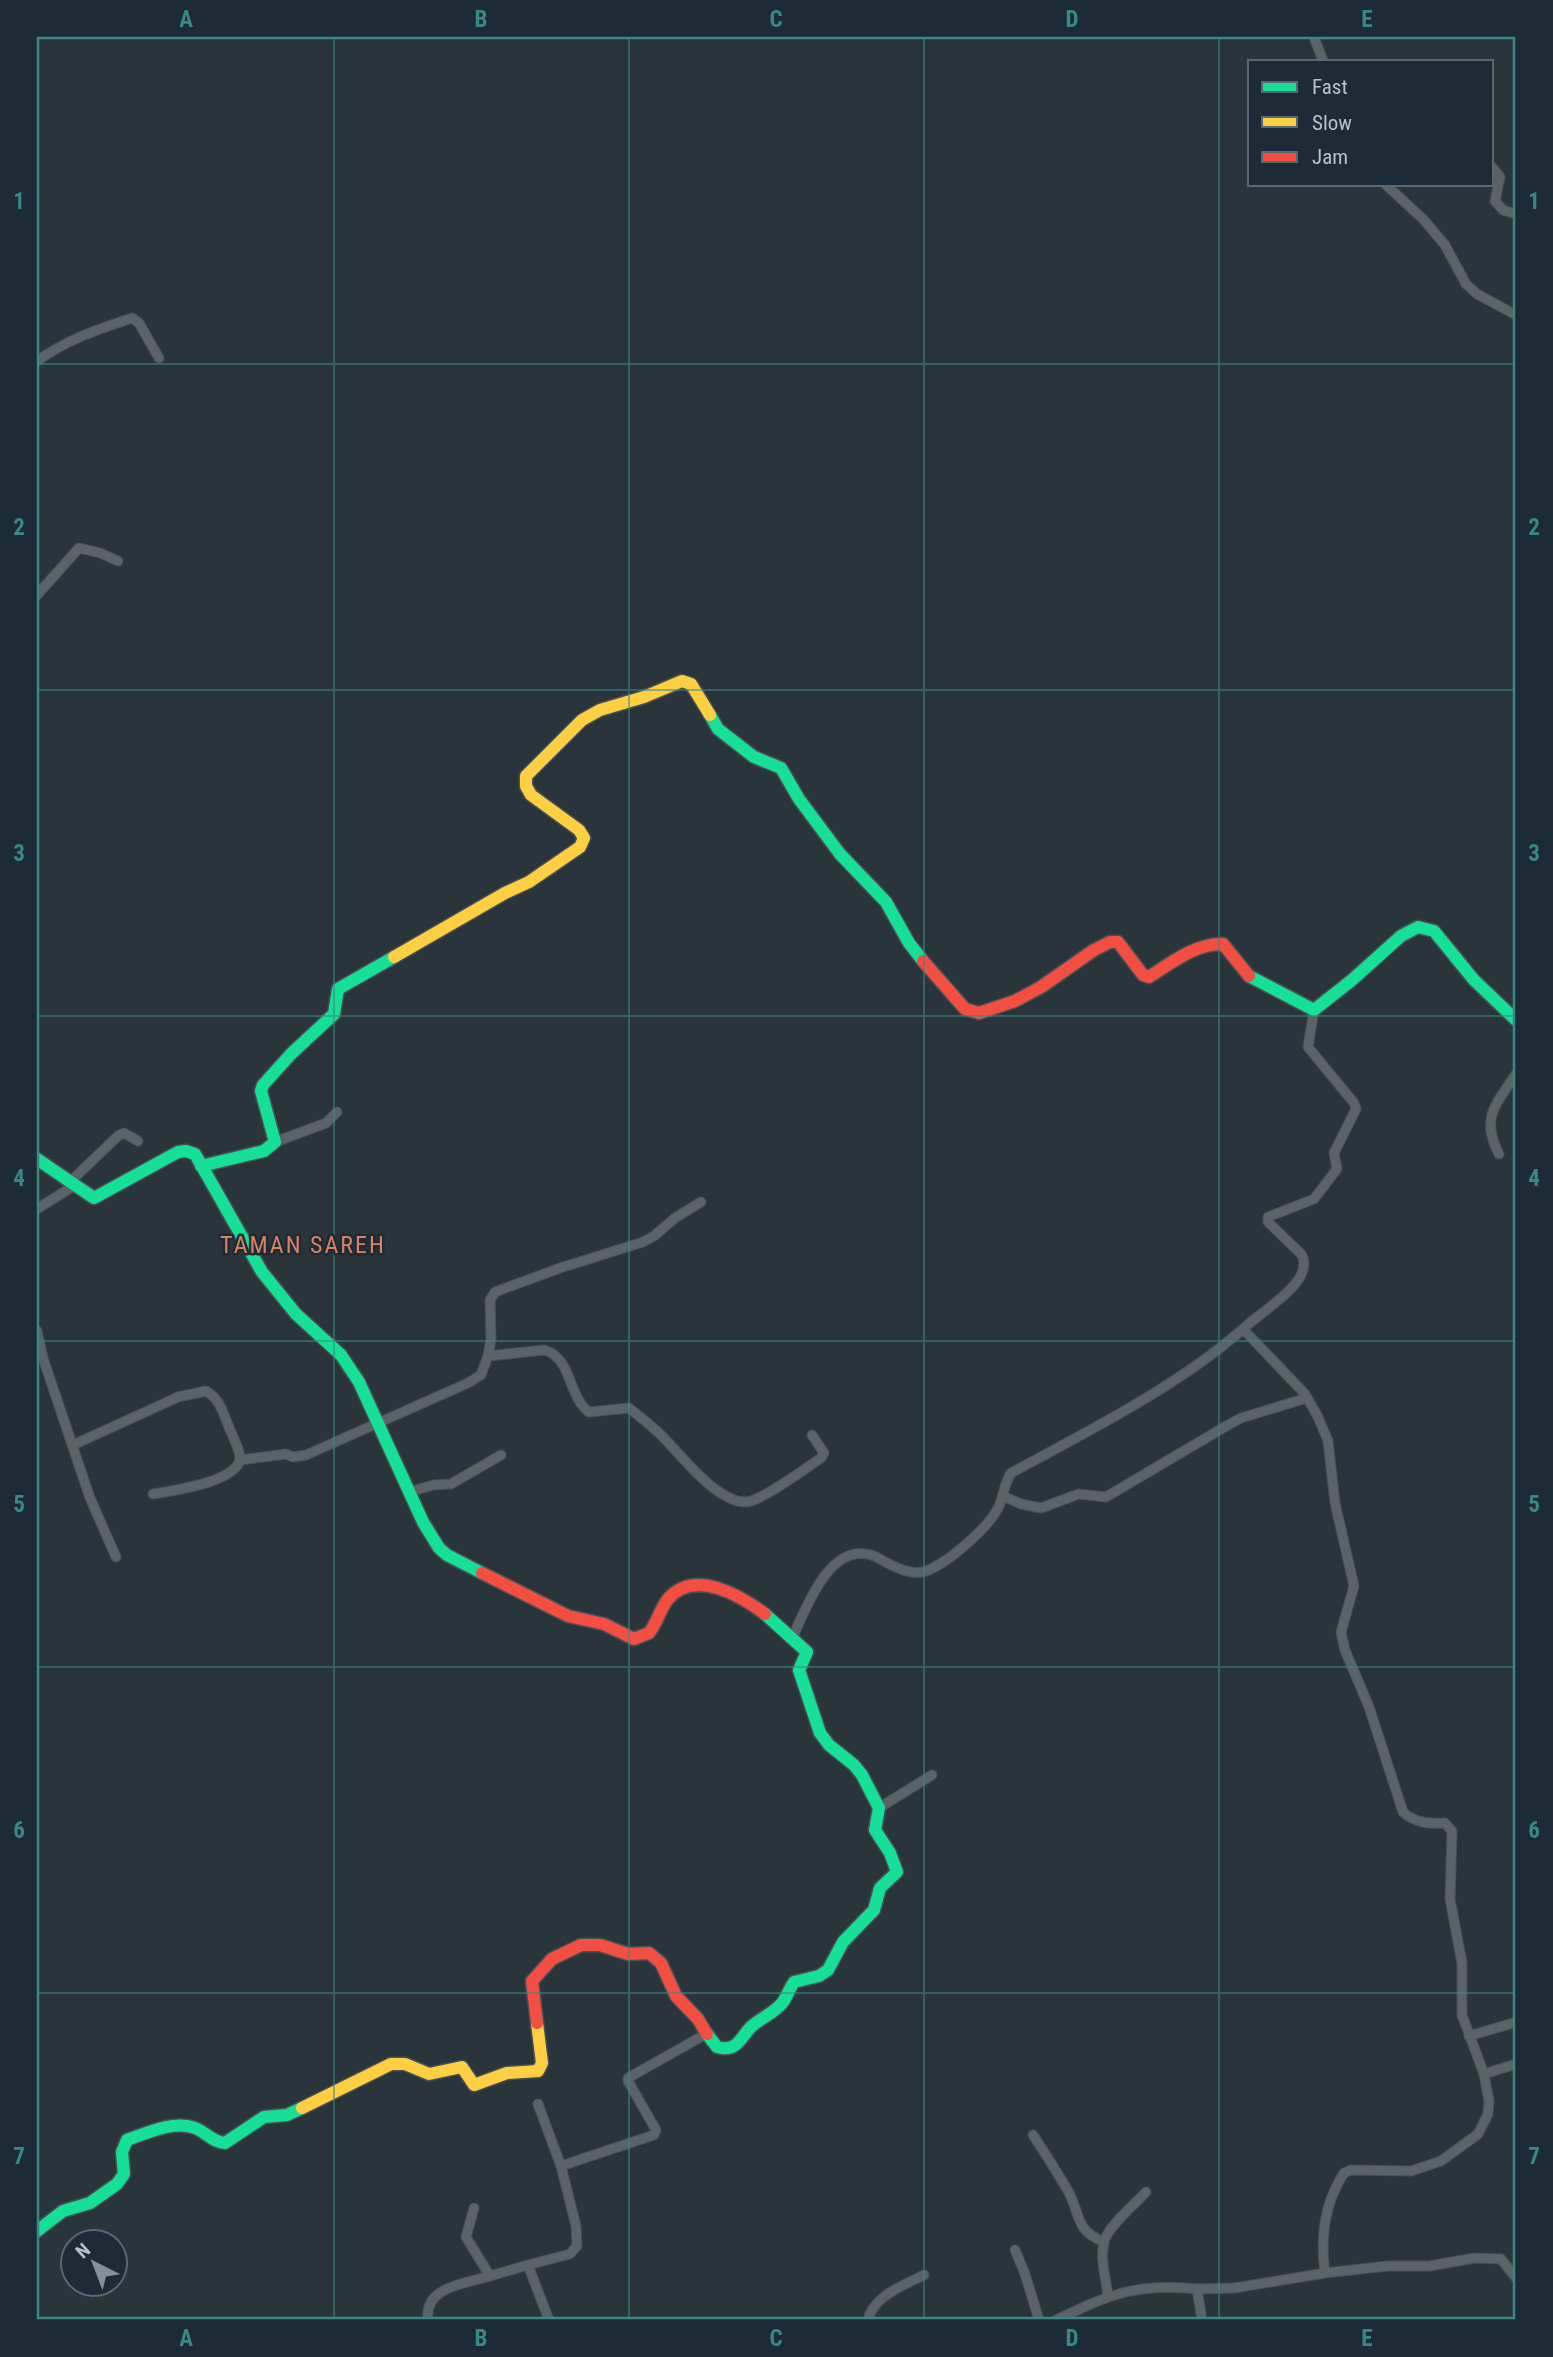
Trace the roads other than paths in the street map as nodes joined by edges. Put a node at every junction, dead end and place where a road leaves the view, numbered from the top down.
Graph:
1 (1314, 37) edge
2 (1323, 60) edge
3 (1494, 170) edge
4 (1387, 186) edge
5 (1516, 214) edge
6 (1516, 314) edge
7 (159, 358) dead end
8 (37, 361) edge
9 (118, 561) dead end
10 (37, 595) edge
11 (1314, 1010) junction
12 (1516, 1020) edge
13 (1516, 1074) edge
14 (337, 1112) dead end
15 (138, 1141) dead end
16 (275, 1142) junction
17 (1499, 1154) dead end
18 (37, 1159) edge
19 (201, 1167) junction
20 (73, 1183) junction
21 (701, 1202) dead end
22 (37, 1209) edge
23 (1243, 1329) junction
24 (37, 1331) edge
25 (488, 1356) junction
26 (1307, 1398) junction
27 (378, 1424) junction
28 (812, 1435) dead end
29 (73, 1446) junction
30 (501, 1455) dead end
31 (240, 1460) junction
32 (409, 1492) junction
33 (153, 1494) dead end
34 (1003, 1496) junction
35 (116, 1557) dead end
36 (793, 1636) junction
37 (932, 1775) dead end
38 (879, 1808) junction
39 (1513, 2023) dead end
40 (706, 2034) junction
41 (1469, 2036) junction
42 (1516, 2064) edge
43 (1484, 2074) junction
44 (538, 2104) dead end
45 (1033, 2135) dead end
46 (561, 2166) junction
47 (1146, 2192) dead end
48 (474, 2208) dead end
49 (37, 2231) edge
50 (1104, 2242) junction
51 (1015, 2249) dead end
52 (528, 2265) junction
53 (1325, 2273) junction
54 (924, 2275) dead end
55 (490, 2276) junction
56 (1516, 2278) edge
57 (1197, 2289) junction
58 (1108, 2296) junction
59 (428, 2320) edge
60 (548, 2320) edge
61 (869, 2320) edge
62 (1039, 2320) edge
63 (1056, 2320) edge
64 (1202, 2320) edge

1 - 2 street
3 - 5 street
4 - 6 street
7 - 8 street
9 - 10 street
11 - 12 street
11 - 16 street
11 - 23 street
13 - 17 street
14 - 16 street
15 - 20 street
16 - 19 street
18 - 20 street
19 - 20 street
19 - 27 street
20 - 22 street
21 - 25 street
23 - 26 street
23 - 34 street
24 - 29 street
25 - 27 street
25 - 28 street
26 - 34 street
26 - 41 street
27 - 31 street
27 - 32 street
29 - 31 street
29 - 35 street
30 - 32 street
31 - 33 street
32 - 36 street
34 - 36 street
36 - 38 street
37 - 38 street
38 - 40 street
39 - 41 street
40 - 46 street
40 - 49 street
41 - 43 street
42 - 43 street
43 - 53 street
44 - 46 street
45 - 50 street
46 - 52 street
47 - 50 street
48 - 55 street
50 - 58 street
51 - 62 street
52 - 55 street
52 - 60 street
53 - 56 street
53 - 57 street
54 - 61 street
55 - 59 street
57 - 58 street
57 - 64 street
58 - 63 street

